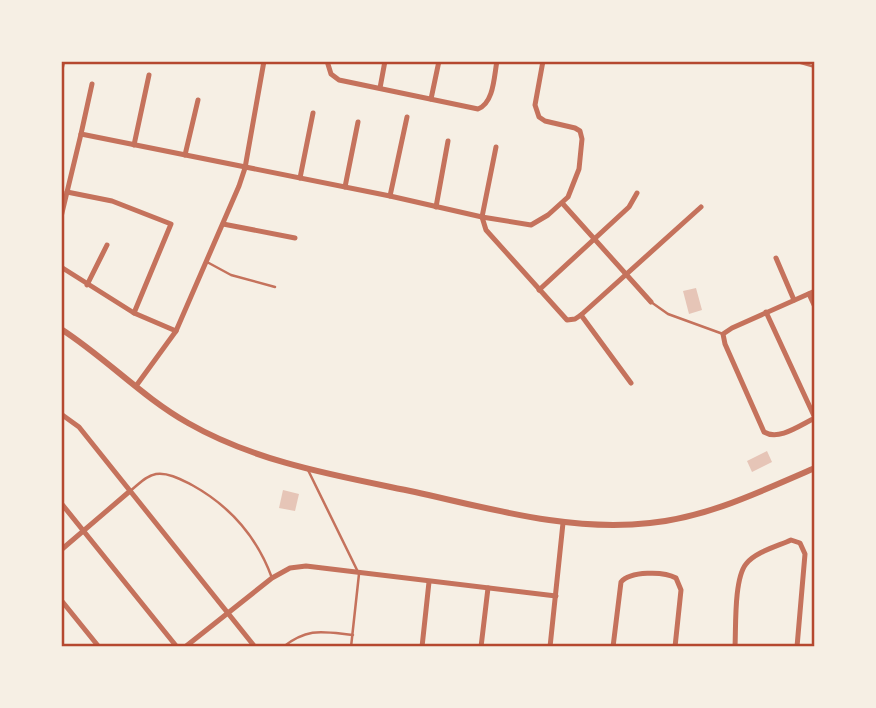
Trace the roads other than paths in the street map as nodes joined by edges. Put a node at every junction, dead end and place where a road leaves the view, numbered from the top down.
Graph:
1 (63, 61) edge
2 (264, 61) edge
3 (327, 61) edge
4 (385, 61) edge
5 (439, 61) edge
6 (497, 61) edge
7 (543, 61) edge
8 (794, 61) edge
9 (815, 67) edge
10 (61, 68) edge
11 (149, 75) dead end
12 (92, 84) dead end
13 (380, 89) junction
14 (431, 99) junction
15 (198, 100) dead end
16 (313, 113) dead end
17 (407, 117) dead end
18 (358, 122) dead end
19 (81, 134) junction
20 (448, 141) dead end
21 (134, 145) junction
22 (496, 147) dead end
23 (185, 155) junction
24 (245, 168) junction
25 (300, 178) junction
26 (345, 187) junction
27 (67, 192) junction
28 (636, 193) dead end
29 (390, 196) junction
30 (563, 204) junction
31 (436, 206) junction
32 (701, 207) dead end
33 (61, 217) edge
34 (482, 217) junction
35 (223, 224) junction
36 (295, 238) dead end
37 (595, 238) junction
38 (107, 245) dead end
39 (776, 258) dead end
40 (207, 262) junction
41 (61, 267) edge
42 (626, 273) junction
43 (88, 285) junction
44 (275, 287) dead end
45 (539, 290) junction
46 (812, 292) edge
47 (794, 300) junction
48 (651, 302) joint
49 (815, 307) edge
50 (766, 312) junction
51 (134, 313) junction
52 (581, 315) junction
53 (61, 328) edge
54 (176, 331) junction
55 (723, 334) junction
56 (631, 383) dead end
57 (136, 386) junction
58 (61, 414) edge
59 (815, 418) edge
60 (815, 468) edge
61 (308, 469) junction
62 (130, 492) junction
63 (61, 503) edge
64 (563, 523) junction
65 (83, 530) junction
66 (61, 550) edge
67 (359, 574) junction
68 (272, 578) junction
69 (429, 582) junction
70 (488, 588) junction
71 (556, 596) junction
72 (61, 600) edge
73 (228, 612) junction
74 (353, 635) junction
75 (99, 647) edge
76 (177, 647) edge
77 (185, 647) edge
78 (255, 647) edge
79 (284, 647) edge
80 (351, 647) edge
81 (422, 647) edge
82 (481, 647) edge
83 (550, 647) edge
84 (612, 647) edge
85 (676, 647) edge
86 (735, 647) edge
87 (797, 647) edge

1 - 10 street
2 - 24 street
3 - 13 street
4 - 13 street
5 - 14 street
6 - 14 street
7 - 30 street
8 - 9 lane
11 - 21 street
12 - 19 street
13 - 14 street
15 - 23 street
16 - 25 street
17 - 29 street
18 - 26 street
19 - 21 street
19 - 27 street
20 - 31 street
21 - 23 street
22 - 34 street
23 - 24 street
24 - 25 street
24 - 35 street
25 - 26 street
26 - 29 street
27 - 33 street
27 - 51 street
28 - 37 street
29 - 31 street
30 - 34 street
30 - 37 street
31 - 34 street
32 - 42 street
34 - 45 street
35 - 36 street
35 - 40 street
37 - 42 street
37 - 45 street
38 - 43 street
39 - 47 street
40 - 44 lane
40 - 54 street
41 - 43 street
42 - 48 street
42 - 52 street
43 - 51 street
45 - 52 street
46 - 47 street
46 - 49 street
47 - 50 street
48 - 55 lane
50 - 55 street
50 - 59 street
51 - 54 street
52 - 56 street
53 - 57 street
54 - 57 street
55 - 59 street
57 - 61 street
58 - 62 street
60 - 64 street
61 - 64 street
61 - 67 lane
62 - 65 street
62 - 68 lane
62 - 73 street
63 - 65 street
64 - 71 street
65 - 66 street
65 - 76 street
67 - 68 street
67 - 69 street
67 - 74 lane
68 - 73 street
69 - 70 street
69 - 81 street
70 - 71 street
70 - 82 street
71 - 83 street
72 - 75 street
73 - 77 street
73 - 78 street
74 - 79 lane
74 - 80 lane
84 - 85 street
86 - 87 street

